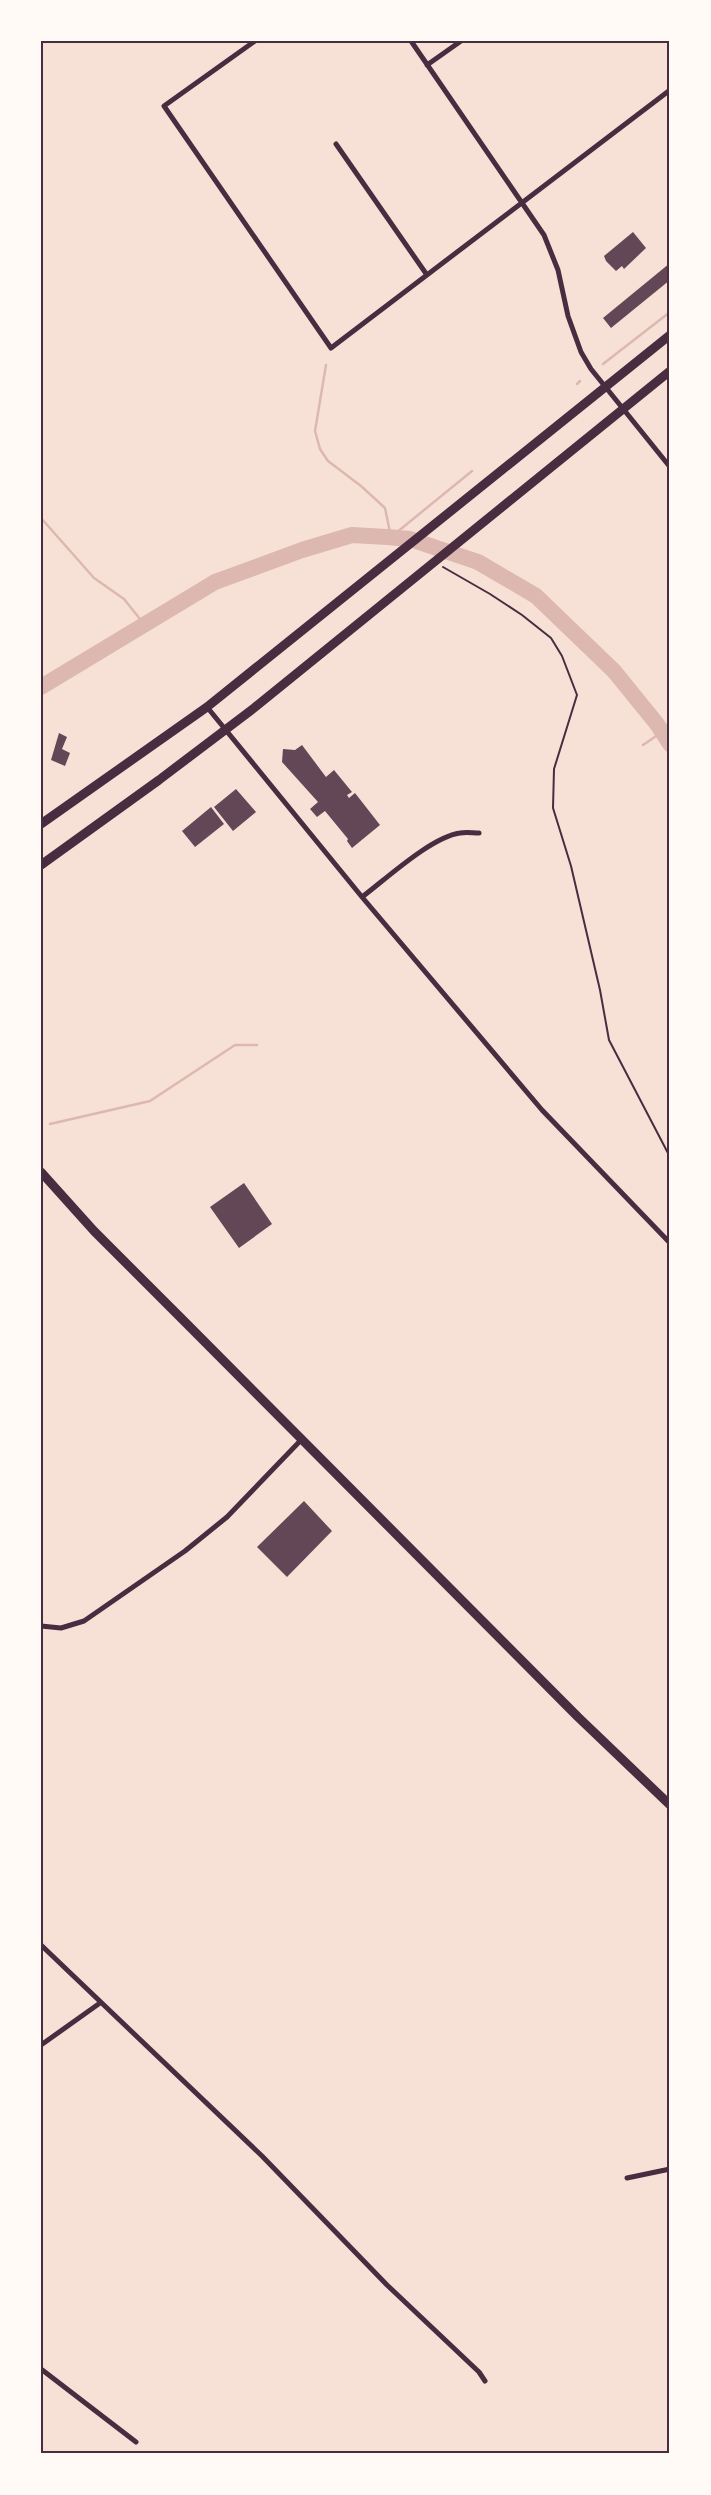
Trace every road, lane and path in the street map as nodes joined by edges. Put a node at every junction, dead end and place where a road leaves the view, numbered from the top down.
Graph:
1 (255, 41) edge
2 (411, 41) edge
3 (461, 41) edge
4 (427, 65) junction
5 (670, 90) edge
6 (336, 144) dead end
7 (523, 203) junction
8 (427, 275) junction
9 (670, 335) edge
10 (670, 371) edge
11 (605, 386) junction
12 (623, 409) junction
13 (670, 467) edge
14 (443, 567) dead end
15 (207, 708) junction
16 (226, 730) junction
17 (41, 824) edge
18 (479, 833) dead end
19 (41, 865) edge
20 (362, 898) junction
21 (670, 1157) edge
22 (41, 1172) edge
23 (670, 1243) edge
24 (302, 1439) junction
25 (41, 1626) edge
26 (670, 1805) edge
27 (41, 1945) edge
28 (100, 2003) junction
29 (41, 2045) edge
30 (670, 2169) edge
31 (627, 2178) dead end
32 (41, 2369) edge
33 (485, 2381) dead end
34 (136, 2442) dead end

1 - 8 street
2 - 4 street
3 - 4 street
4 - 7 street
5 - 7 street
6 - 8 street
7 - 8 street
7 - 11 street
9 - 11 main road
10 - 12 main road
11 - 12 street
11 - 15 main road
12 - 13 street
12 - 16 main road
14 - 21 path
15 - 16 street
15 - 17 main road
16 - 19 main road
16 - 20 street
18 - 20 street
20 - 23 street
22 - 24 main road
24 - 25 street
24 - 26 main road
27 - 28 street
28 - 29 street
28 - 33 street
30 - 31 street
32 - 34 street

